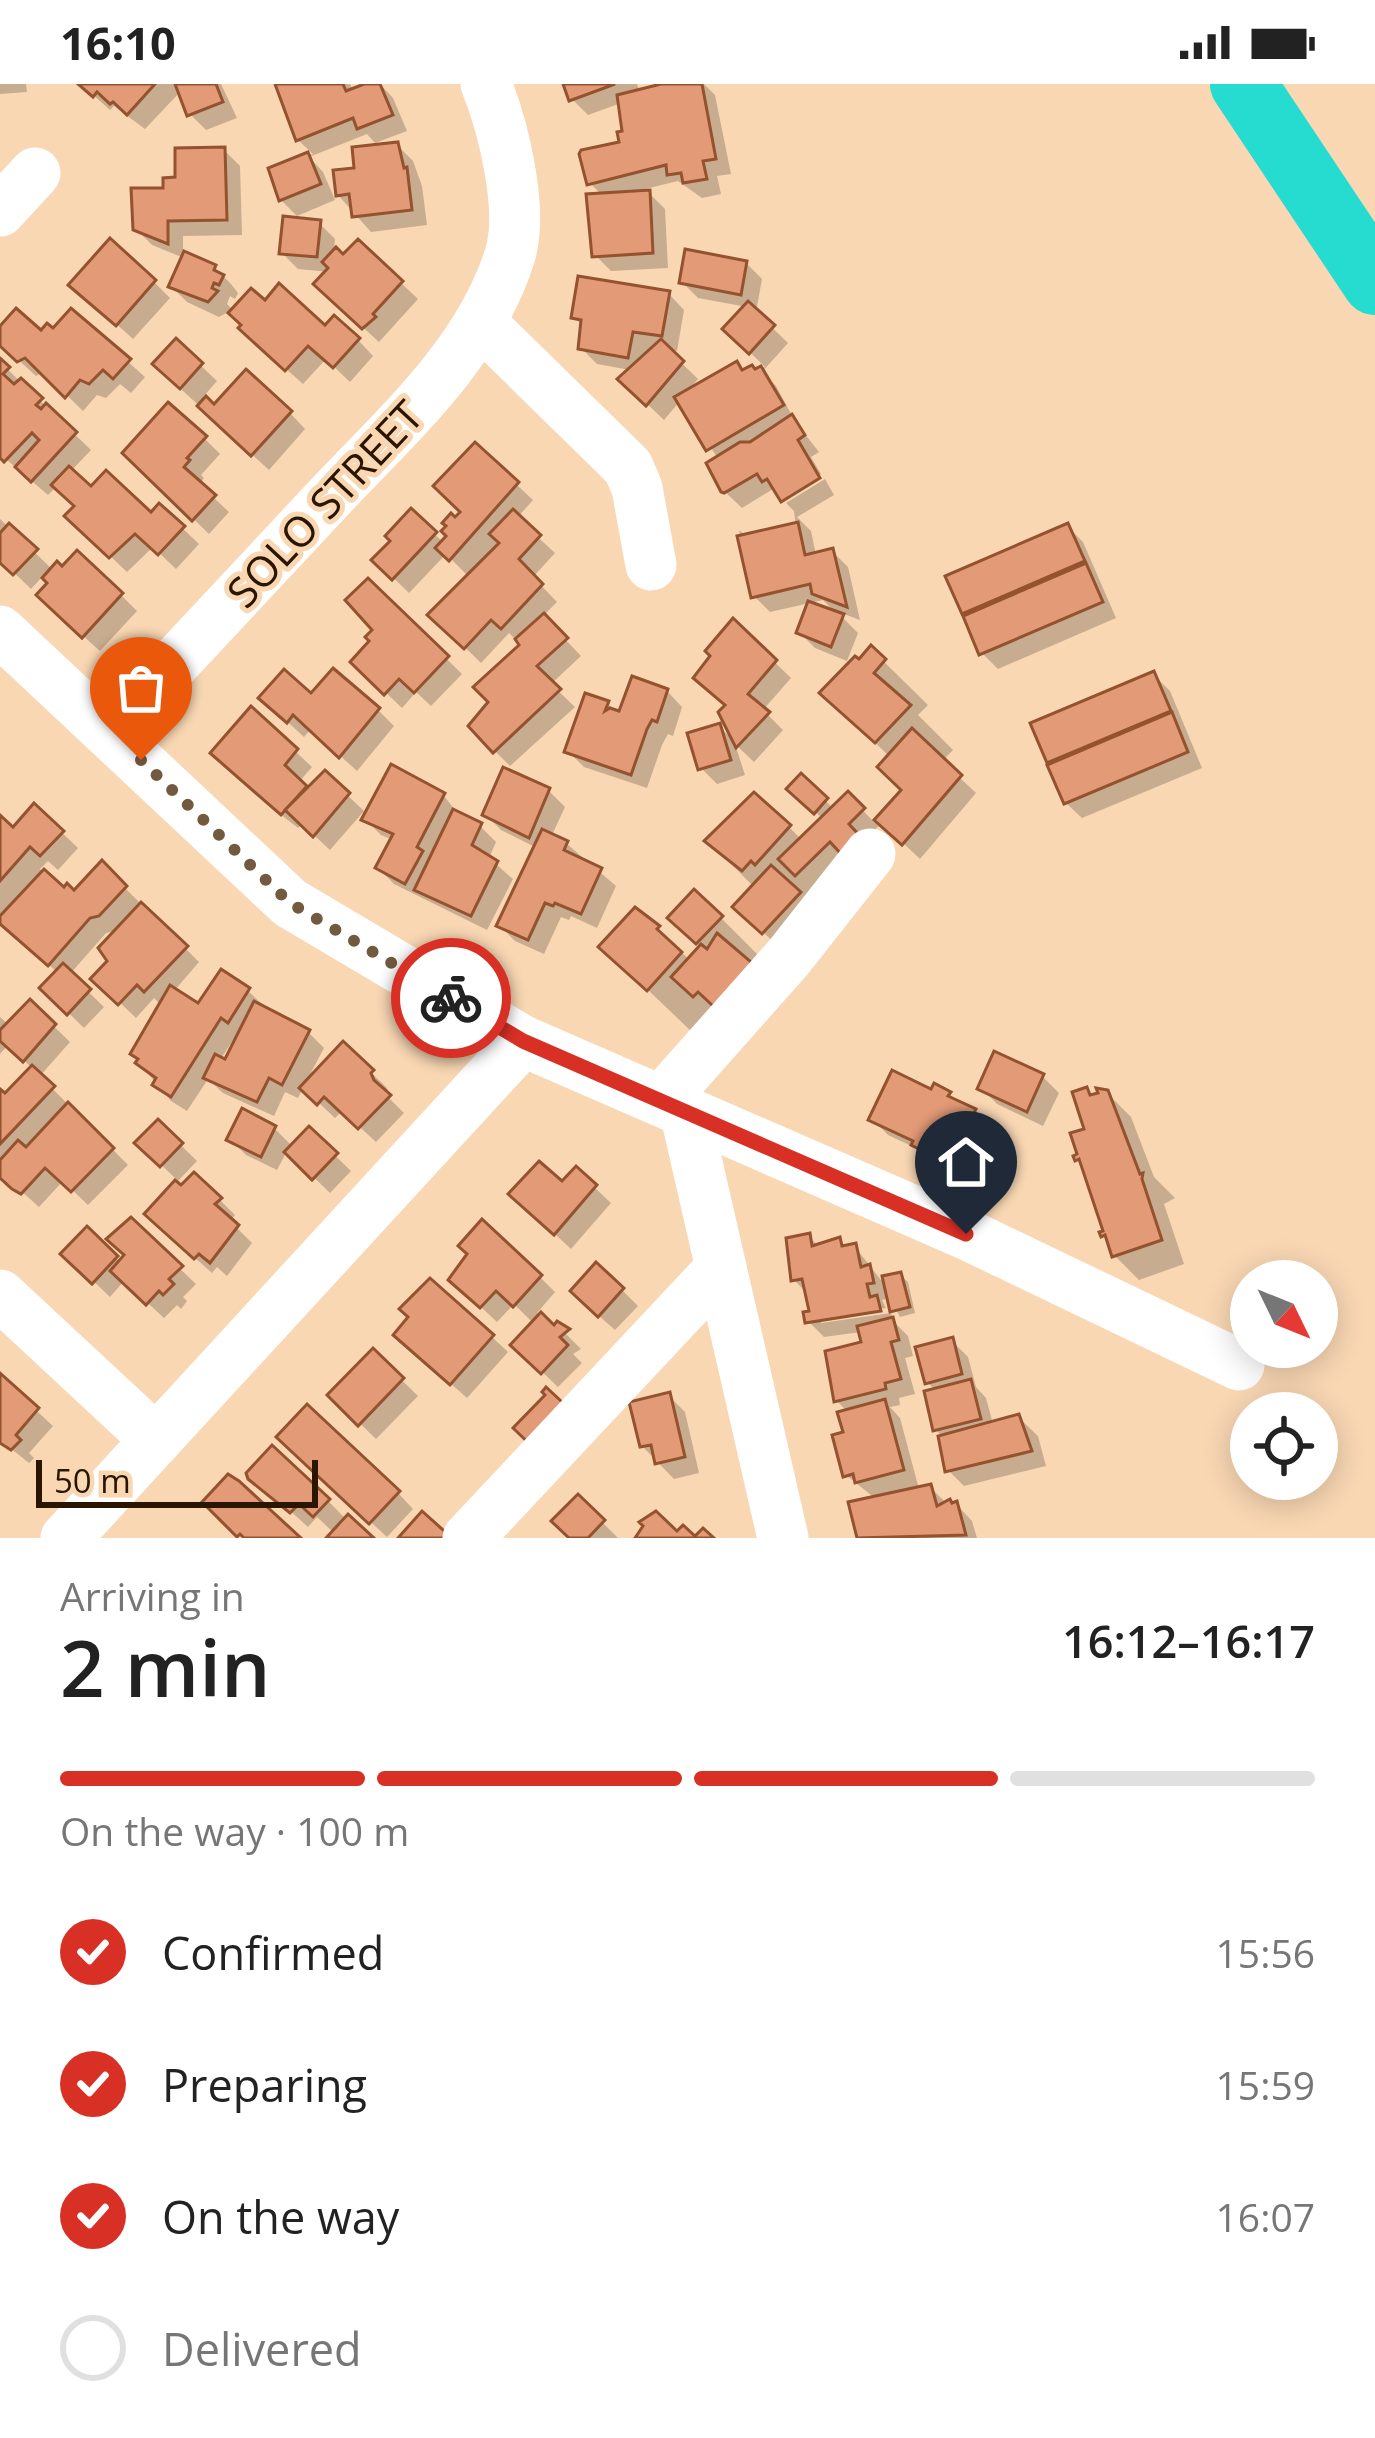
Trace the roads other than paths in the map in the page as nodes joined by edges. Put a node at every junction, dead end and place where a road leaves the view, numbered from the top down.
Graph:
1 (485, 84) edge
2 (35, 173) dead end
3 (0, 211) edge
4 (481, 323) junction
5 (651, 565) dead end
6 (0, 632) edge
7 (111, 731) junction
8 (870, 854) dead end
9 (523, 1041) junction
10 (673, 1106) junction
11 (721, 1268) junction
12 (0, 1294) edge
13 (1230, 1361) edge
14 (156, 1440) junction
15 (66, 1538) edge
16 (468, 1538) edge
17 (783, 1538) edge

1 - 4 street, SOLO STREET
2 - 3 street
4 - 5 street
4 - 7 street, SOLO STREET
6 - 7 street
7 - 9 street
8 - 10 street
9 - 10 street
9 - 14 street
10 - 11 street
10 - 13 street
11 - 16 street
11 - 17 street
12 - 14 street
14 - 15 street

